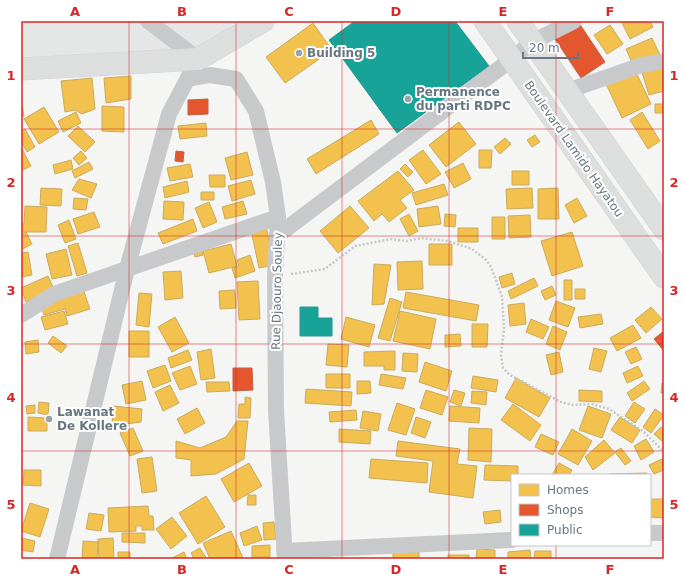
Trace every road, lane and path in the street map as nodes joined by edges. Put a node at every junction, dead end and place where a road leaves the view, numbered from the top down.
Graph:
1 (148, 21) edge
2 (263, 21) edge
3 (484, 21) edge
4 (518, 21) edge
5 (574, 21) edge
6 (532, 42) junction
7 (198, 59) junction
8 (512, 59) junction
9 (664, 61) edge
10 (21, 69) edge
11 (188, 78) junction
12 (567, 92) junction
13 (278, 217) junction
14 (664, 229) edge
15 (278, 235) junction
16 (128, 269) junction
17 (275, 276) junction
18 (664, 277) edge
19 (21, 315) edge
20 (664, 452) edge
21 (651, 533) edge
22 (664, 533) edge
23 (511, 540) edge
24 (285, 555) edge
25 (58, 559) edge

1 - 7 street
2 - 7 main road
3 - 8 main road, Boulevard Lamido Hayatou
4 - 6 main road
5 - 6 street
6 - 8 street
6 - 12 main road
7 - 10 main road
7 - 11 street
8 - 15 street
8 - 18 main road, Boulevard Lamido Hayatou
9 - 12 street
11 - 13 street, Rue Djaouro Souley
11 - 16 street
12 - 14 main road
13 - 15 street, Rue Djaouro Souley
13 - 16 street
15 - 17 street, Rue Djaouro Souley
16 - 19 street
16 - 25 street
17 - 20 path
17 - 24 street, Rue Djaouro Souley
21 - 22 street
23 - 24 street

